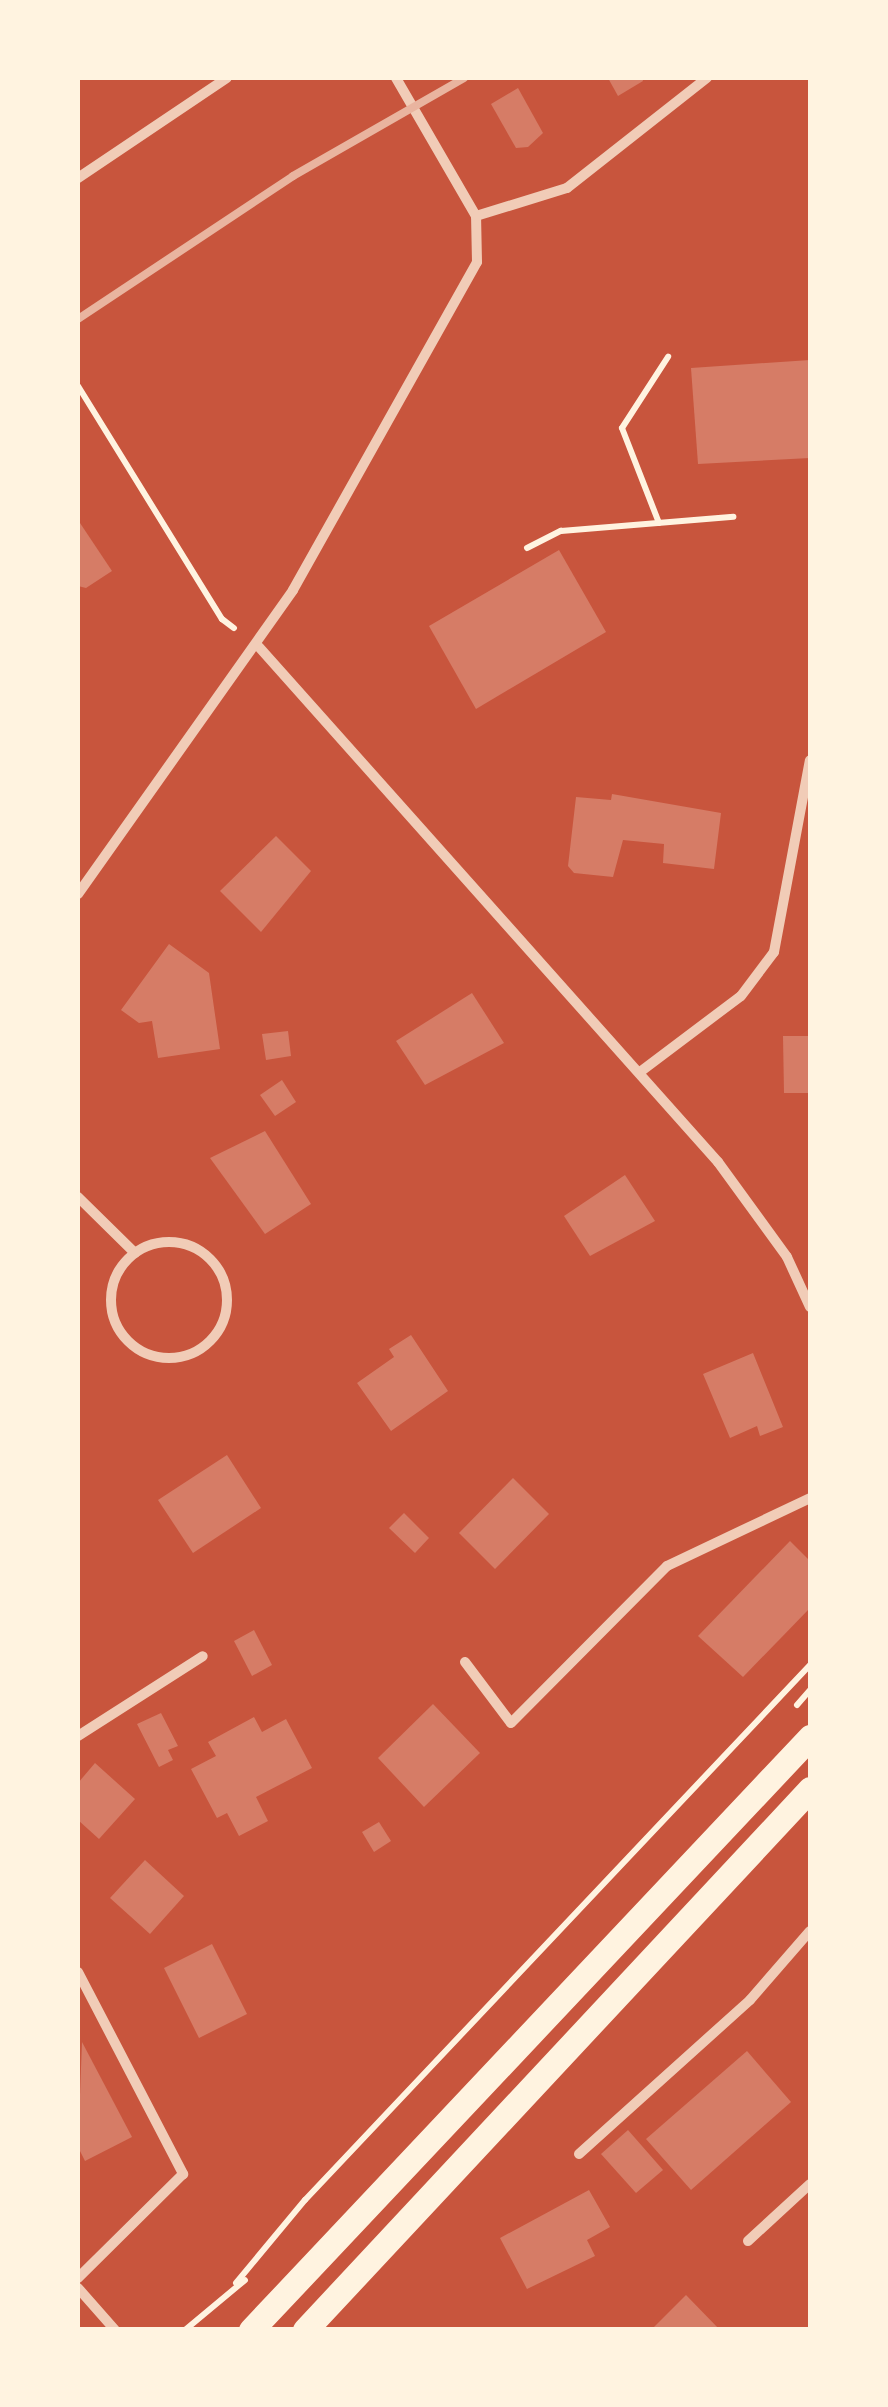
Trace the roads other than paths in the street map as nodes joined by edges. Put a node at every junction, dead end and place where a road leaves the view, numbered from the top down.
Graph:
1 (227, 78) edge
2 (396, 78) edge
3 (708, 78) edge
4 (78, 178) edge
5 (476, 216) junction
6 (259, 647) junction
7 (810, 760) edge
8 (78, 894) edge
9 (640, 1072) junction
10 (78, 1197) edge
11 (134, 1252) junction
12 (810, 1307) edge
13 (810, 1498) edge
14 (203, 1656) dead end
15 (465, 1662) dead end
16 (78, 1736) edge
17 (810, 1737) edge
18 (810, 1789) edge
19 (810, 1931) edge
20 (78, 1972) edge
21 (579, 2154) dead end
22 (810, 2184) edge
23 (748, 2241) dead end
24 (78, 2278) edge
25 (78, 2288) edge
26 (116, 2330) edge
27 (251, 2330) edge
28 (306, 2330) edge

1 - 4 street
2 - 5 street
3 - 5 street
5 - 6 street
6 - 8 street
6 - 9 street
7 - 9 street
9 - 12 street
10 - 11 street
11 - 11 street
13 - 15 street
14 - 16 street
17 - 27 main road
18 - 28 main road
19 - 21 street
20 - 24 street
22 - 23 street
25 - 26 street

